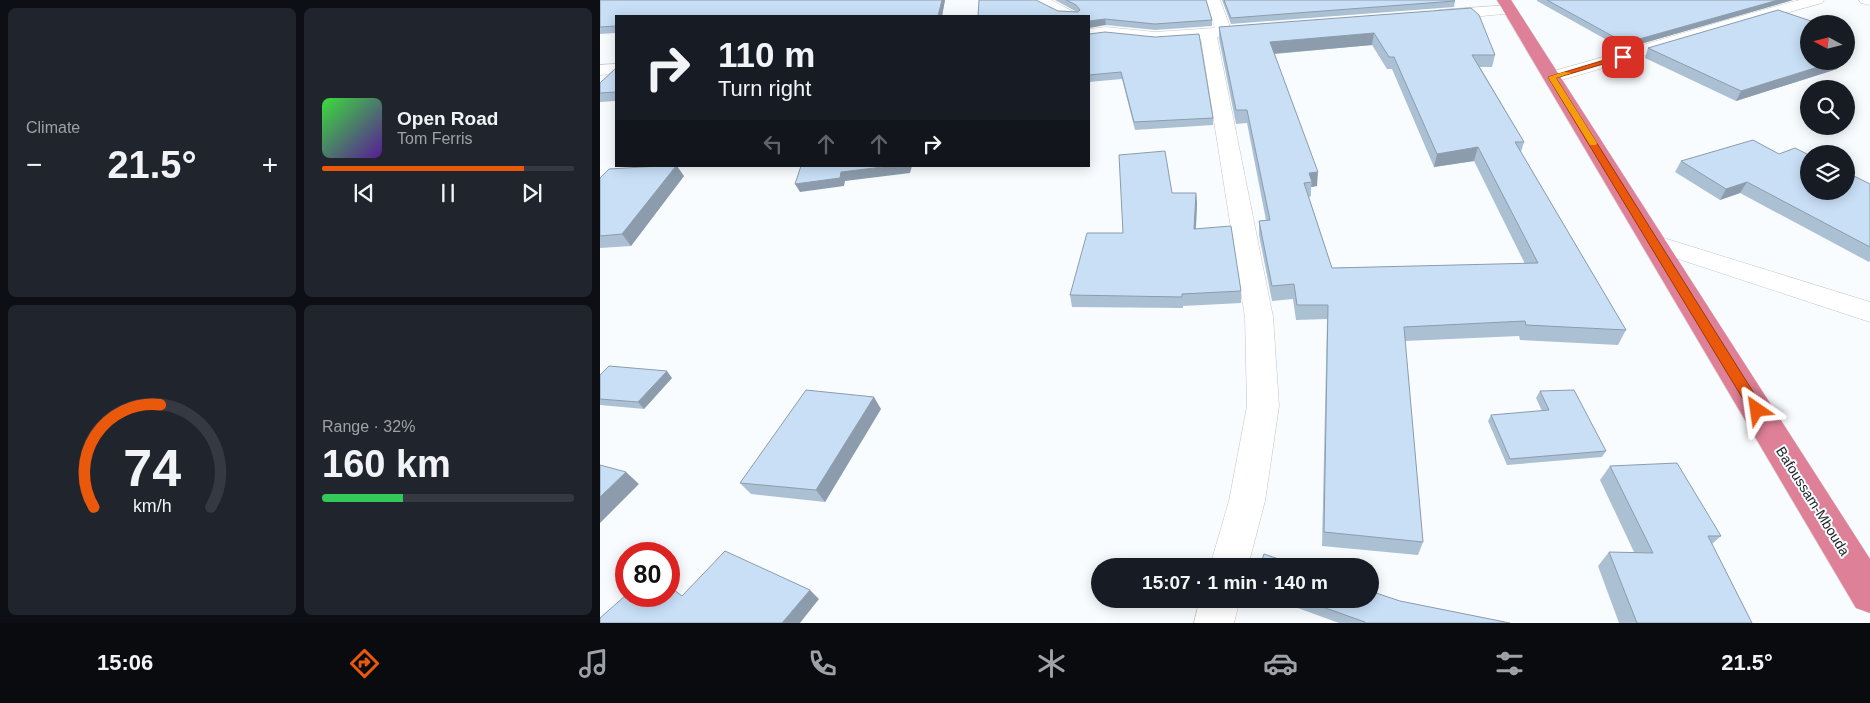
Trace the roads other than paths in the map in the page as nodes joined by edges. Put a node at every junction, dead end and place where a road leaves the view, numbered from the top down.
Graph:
1 (1040, 0) edge
2 (1213, 0) edge
3 (1817, 0) edge
4 (1866, 0) edge
5 (1870, 1) edge
6 (1507, 5) edge
7 (1069, 15) edge
8 (1421, 17) edge
9 (1090, 24) edge
10 (1244, 31) edge
11 (1106, 32) junction
12 (1216, 33) junction
13 (1090, 34) edge
14 (615, 69) edge
15 (600, 70) edge
16 (1552, 77) junction
17 (1654, 243) junction
18 (1870, 312) edge
19 (1231, 558) edge
20 (1870, 594) edge
21 (1218, 608) edge
22 (1214, 623) edge

1 - 7 street
2 - 12 street
3 - 16 street
4 - 5 street
6 - 8 street
6 - 16 highway, Bafoussam-Mbouda
9 - 11 street
10 - 12 street
11 - 12 street
11 - 13 street
12 - 19 street
14 - 15 street
16 - 17 highway, Bafoussam-Mbouda
17 - 18 street
17 - 20 highway, Bafoussam-Mbouda
21 - 22 street

